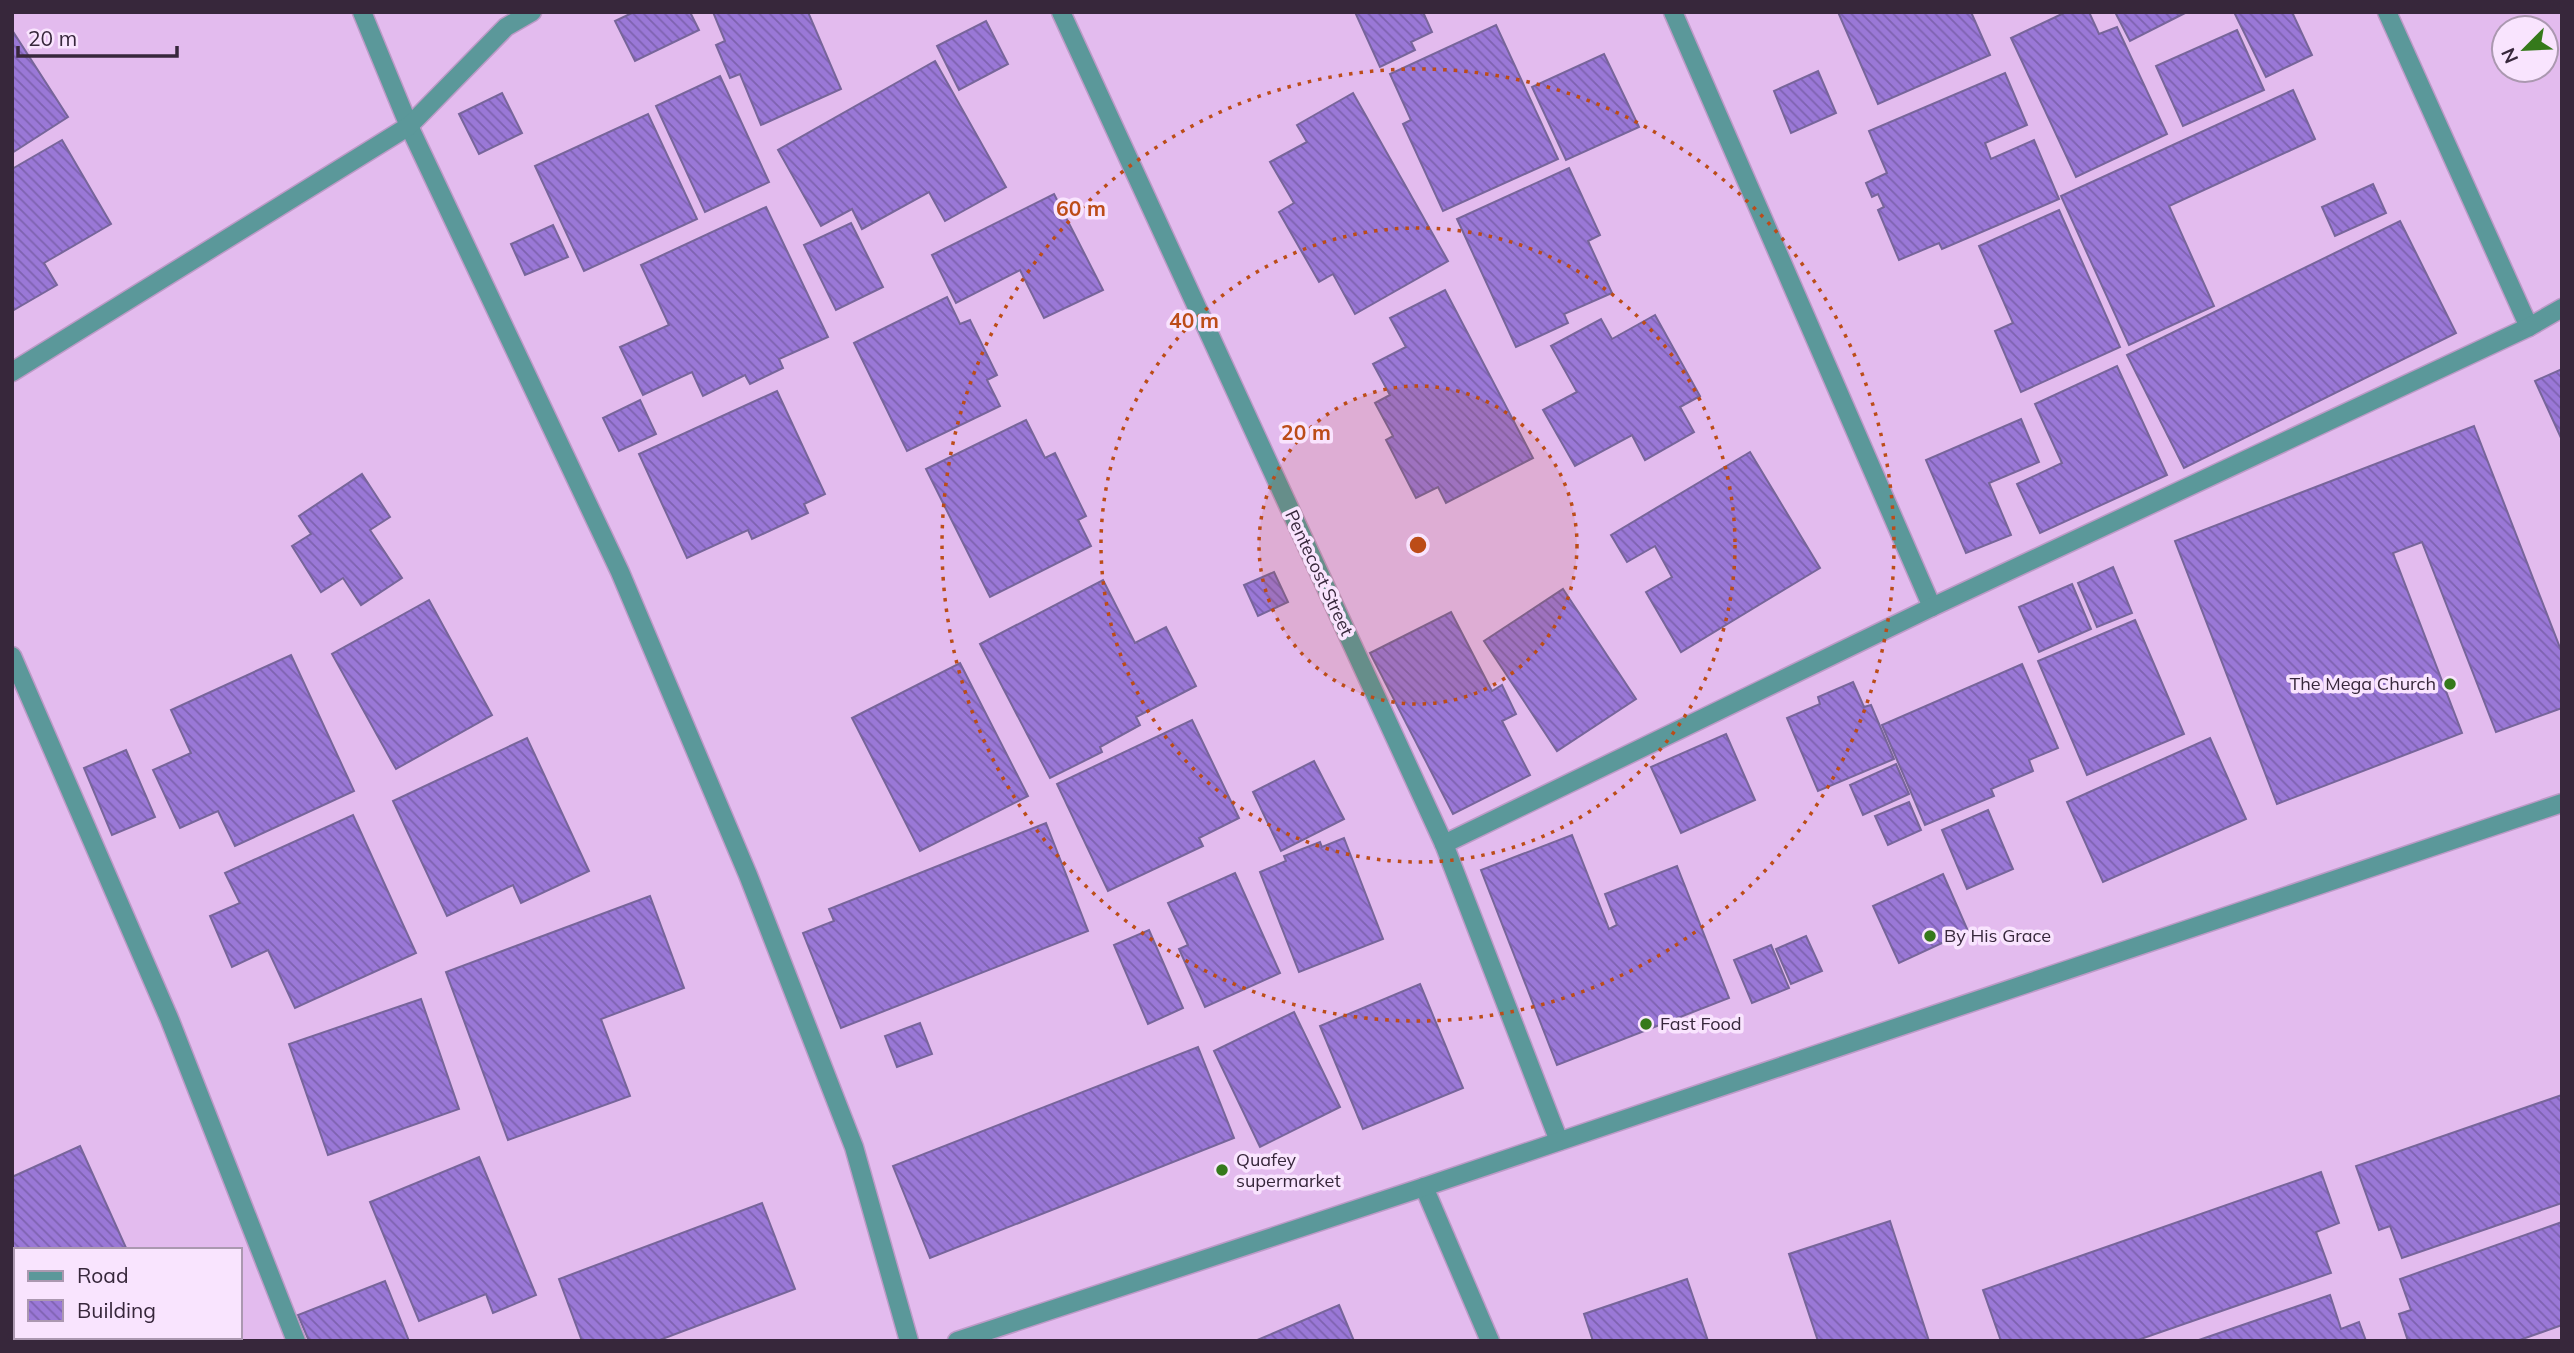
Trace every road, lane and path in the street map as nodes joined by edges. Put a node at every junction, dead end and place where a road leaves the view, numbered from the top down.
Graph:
1 (362, 12) edge
2 (532, 12) edge
3 (1060, 12) edge
4 (1673, 12) edge
5 (2387, 12) edge
6 (409, 126) junction
7 (2562, 308) edge
8 (2529, 327) junction
9 (12, 372) edge
10 (1932, 607) junction
11 (12, 656) edge
12 (2562, 803) edge
13 (1444, 844) junction
14 (1559, 1141) junction
15 (1424, 1187) junction
16 (296, 1341) edge
17 (909, 1341) edge
18 (957, 1341) edge
19 (1490, 1341) edge

1 - 6 street
2 - 6 street
3 - 13 street, Pentecost Street
4 - 10 street
5 - 8 street
6 - 9 street
6 - 17 street
7 - 8 street
8 - 10 street
10 - 13 street
11 - 16 street
12 - 14 street
13 - 14 street, Pentecost Street
14 - 15 street
15 - 18 street
15 - 19 street

